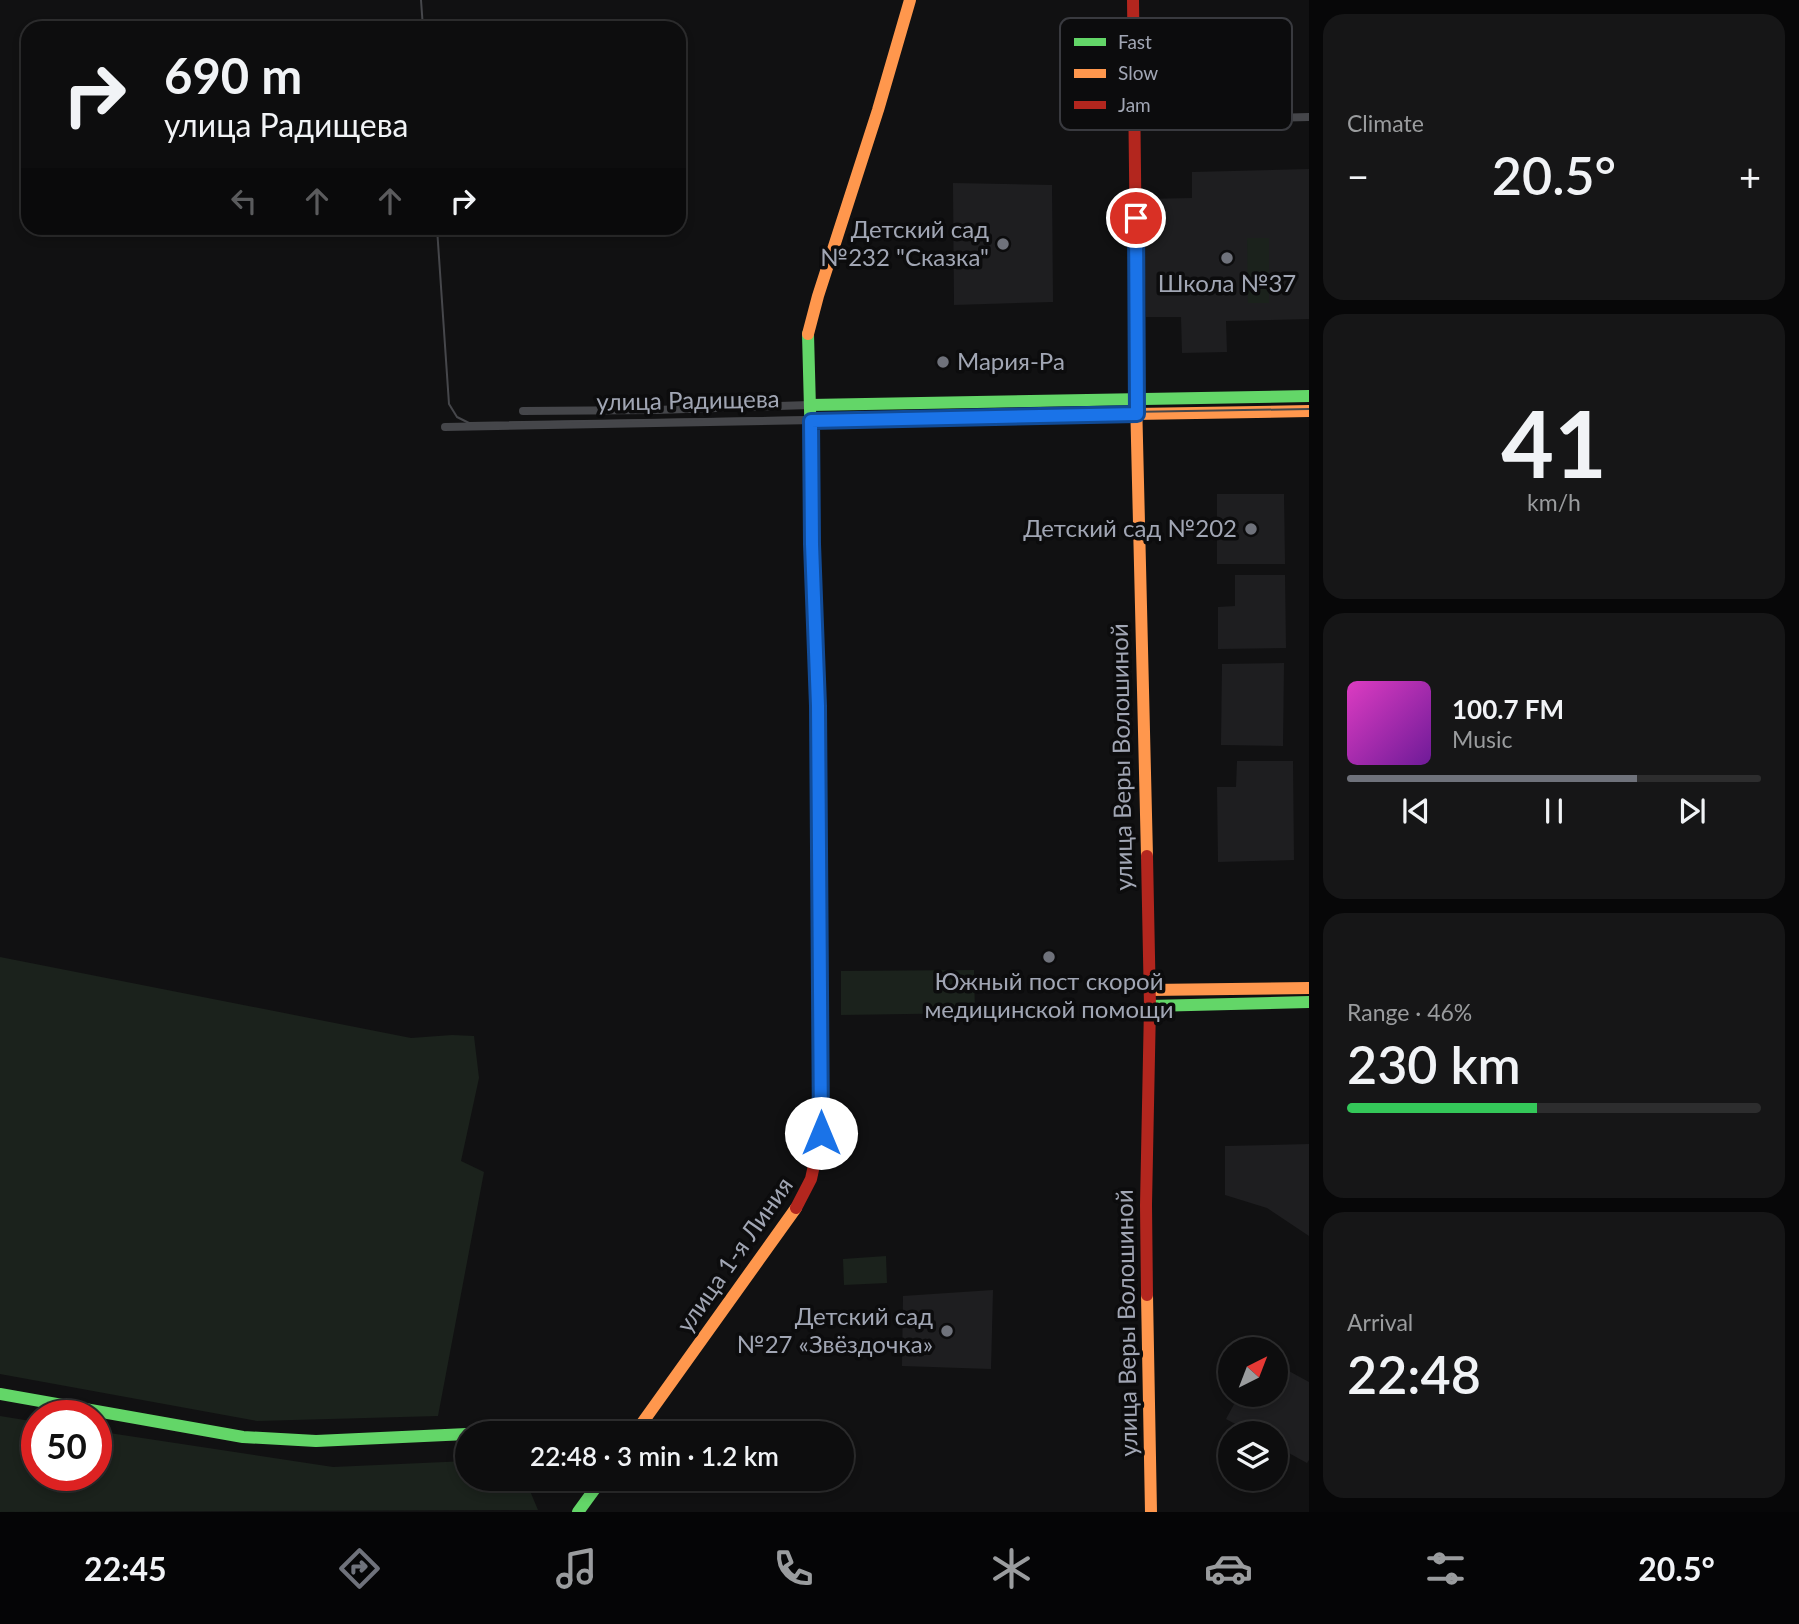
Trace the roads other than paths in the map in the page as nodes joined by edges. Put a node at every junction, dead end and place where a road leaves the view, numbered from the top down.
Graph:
1 (910, 0) edge
2 (1133, 0) edge
3 (1133, 18) edge
4 (1135, 130) edge
5 (1309, 396) edge
6 (1136, 399) junction
7 (810, 405) junction
8 (523, 411) dead end
9 (1309, 411) edge
10 (1136, 414) junction
11 (811, 421) junction
12 (445, 427) dead end
13 (1309, 988) edge
14 (1255, 989) junction
15 (1149, 990) junction
16 (1309, 1002) edge
17 (1254, 1003) junction
18 (1150, 1006) junction
19 (0, 1394) edge
20 (643, 1421) edge
21 (455, 1435) edge
22 (594, 1491) edge
23 (579, 1512) edge
24 (1152, 1512) edge

1 - 7 street
2 - 3 street, улица Веры Волошиной
4 - 6 street, улица Веры Волошиной
5 - 6 street, улица Радищева
6 - 7 street, улица Радищева
6 - 10 street, улица Веры Волошиной
7 - 8 street
7 - 11 street, улица 1-я Линия
9 - 10 street, улица Радищева
10 - 11 street, улица Радищева
10 - 15 street, улица Веры Волошиной
11 - 12 street, улица Радищева
11 - 20 street, улица 1-я Линия
13 - 14 street
14 - 15 street
14 - 17 street
15 - 18 street, улица Веры Волошиной
16 - 17 street
17 - 18 street
18 - 24 street, улица Веры Волошиной
19 - 21 street
22 - 23 street

